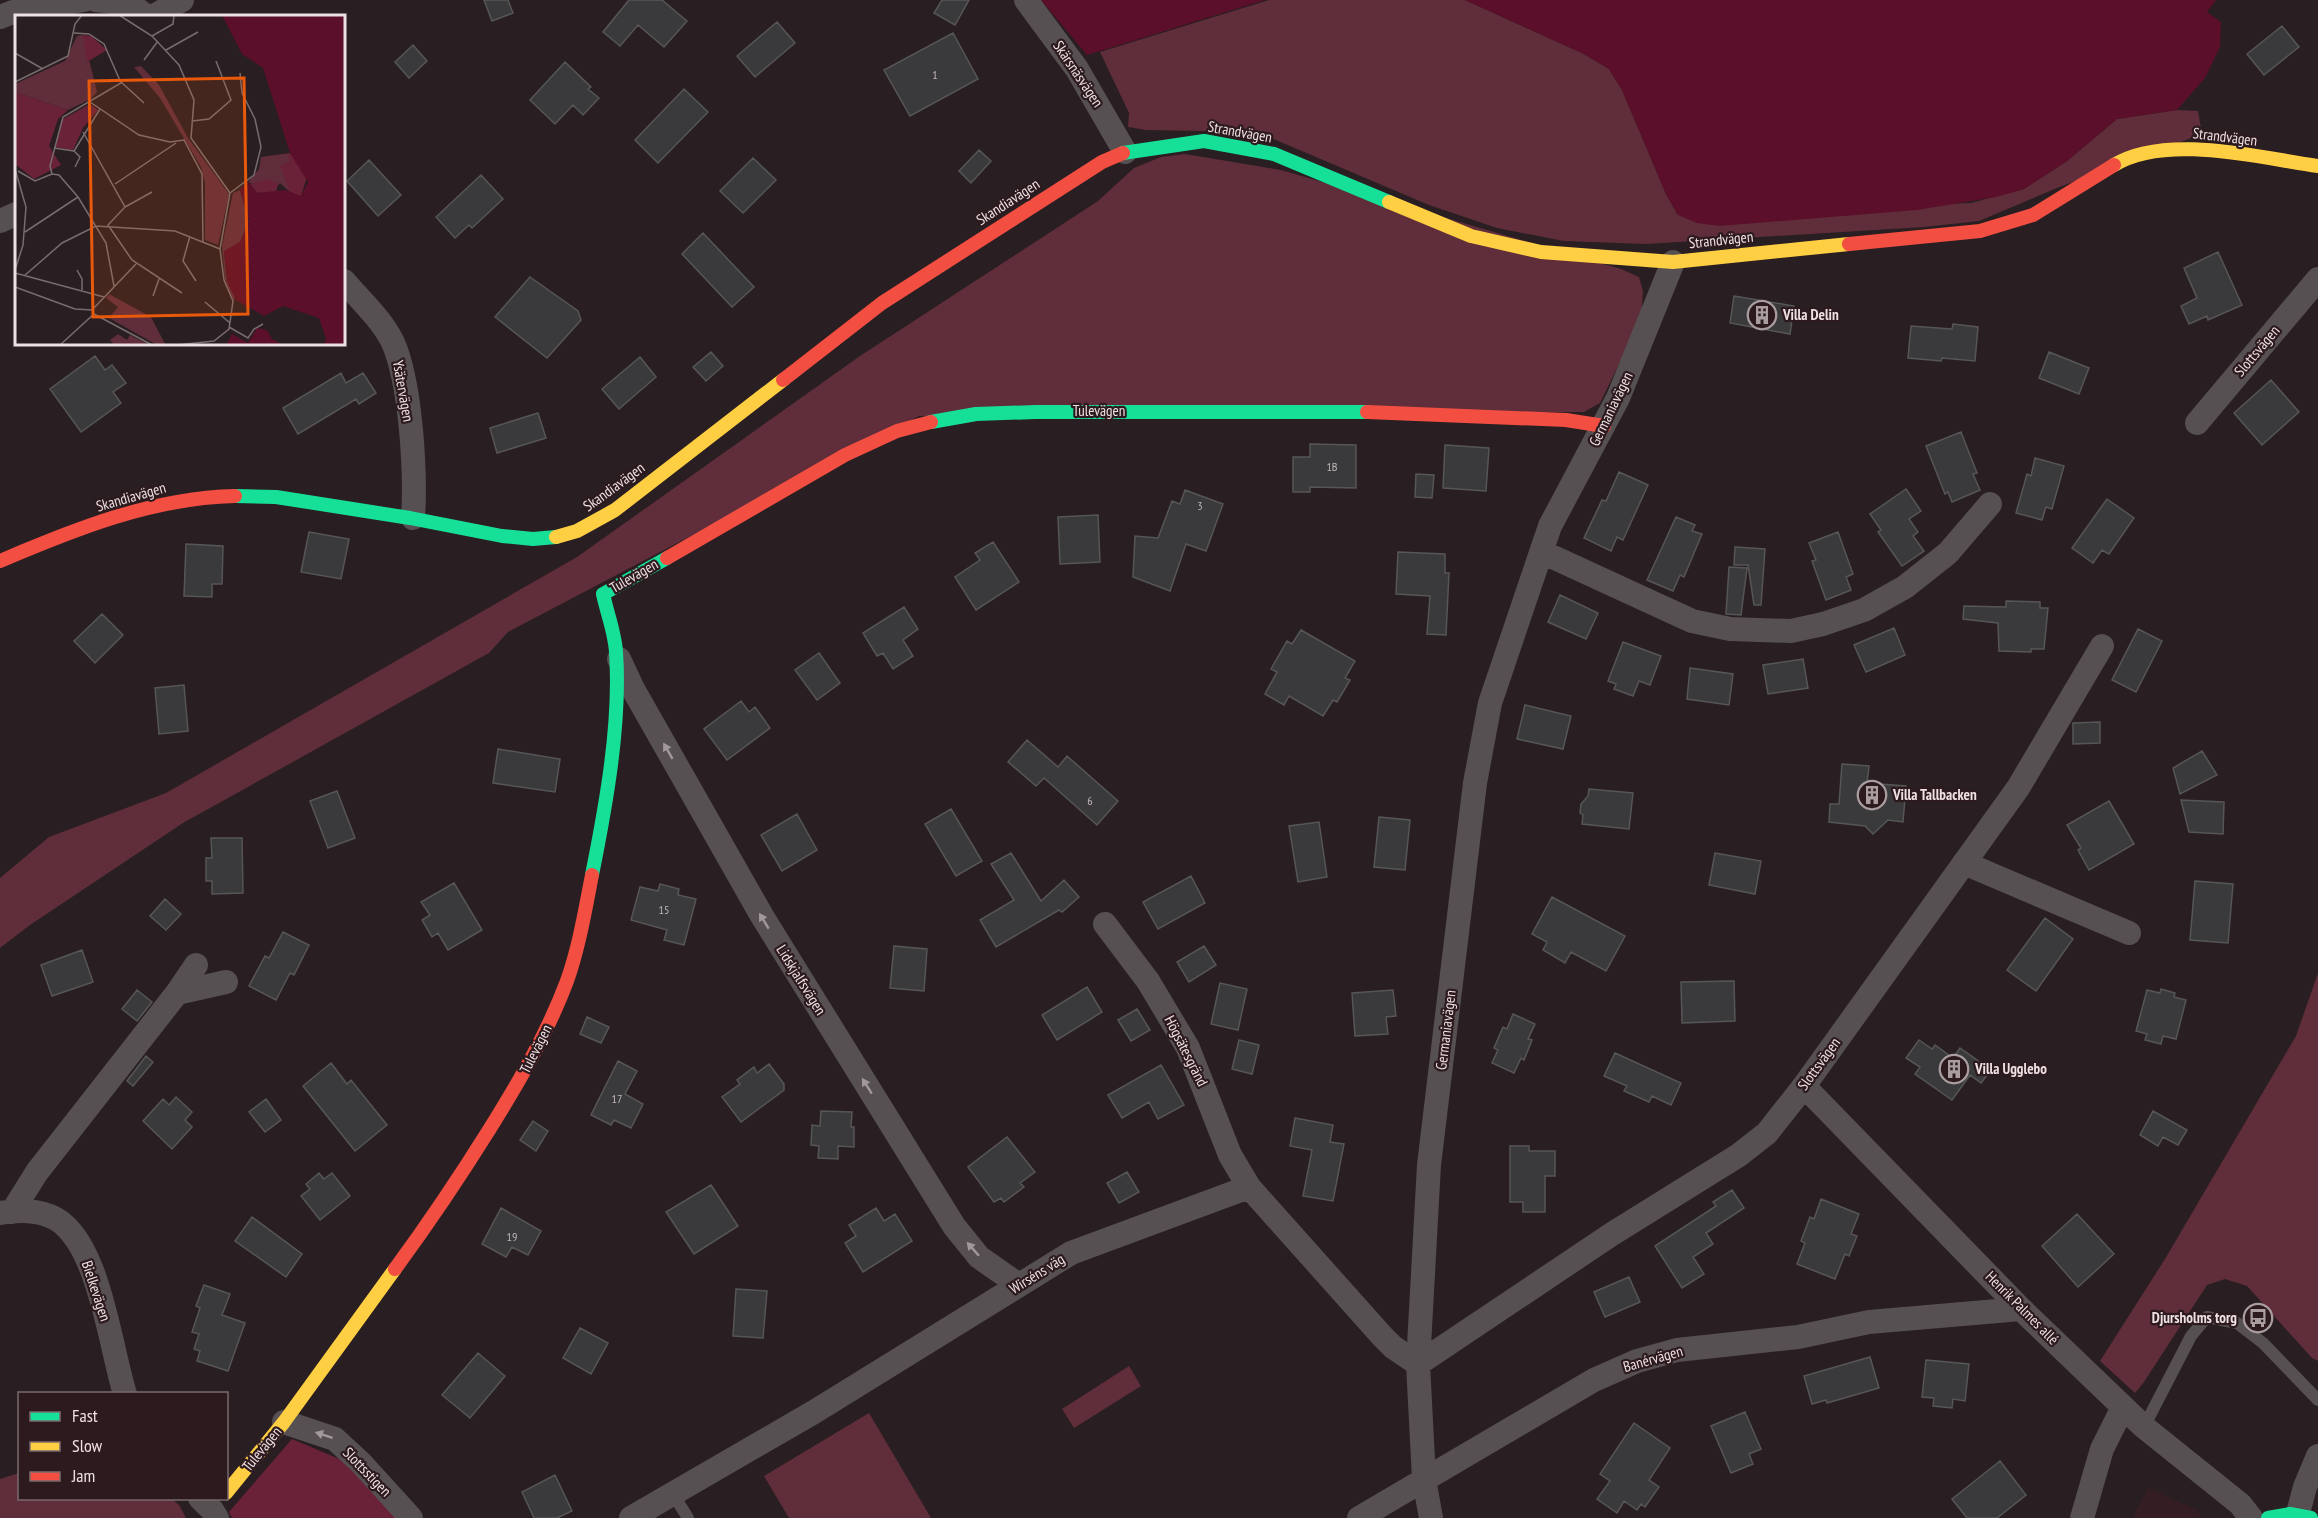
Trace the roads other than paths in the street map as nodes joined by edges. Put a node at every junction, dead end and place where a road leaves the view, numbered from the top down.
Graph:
1 (84, 0) edge
2 (96, 0) edge
3 (182, 0) edge
4 (1026, 0) edge
5 (145, 15) edge
6 (156, 15) edge
7 (0, 17) edge
8 (1125, 152) junction
9 (2318, 166) edge
10 (15, 214) edge
11 (0, 221) edge
12 (1673, 262) junction
13 (2318, 279) edge
14 (345, 282) edge
15 (2197, 423) dead end
16 (1604, 426) junction
17 (1990, 504) dead end
18 (413, 518) junction
19 (1542, 552) junction
20 (0, 561) edge
21 (2102, 646) dead end
22 (616, 651) junction
23 (1964, 863) junction
24 (1105, 924) dead end
25 (2129, 933) dead end
26 (196, 965) dead end
27 (226, 982) dead end
28 (177, 993) junction
29 (1804, 1086) junction
30 (1249, 1187) junction
31 (6, 1213) edge
32 (1019, 1286) junction
33 (2021, 1309) junction
34 (1418, 1364) junction
35 (124, 1392) edge
36 (2318, 1400) edge
37 (2123, 1407) junction
38 (284, 1422) junction
39 (2144, 1427) junction
40 (2318, 1456) edge
41 (1424, 1479) junction
42 (228, 1490) edge
43 (673, 1494) junction
44 (2304, 1515) edge
45 (411, 1518) edge
46 (631, 1518) edge
47 (688, 1518) edge
48 (1359, 1518) edge
49 (1431, 1518) edge
50 (2082, 1518) edge
51 (2251, 1518) edge
52 (2268, 1518) edge

1 - 7 street
2 - 5 street
3 - 6 street
4 - 8 street, Skärsnäsvägen
8 - 12 street, Strandvägen
8 - 18 street, Skandiavägen
9 - 12 street, Strandvägen
10 - 11 street
12 - 16 street, Germaniavägen
13 - 15 street, Slottsvägen
14 - 18 street, Ysätervägen
16 - 19 street, Germaniavägen
16 - 22 street, Tulevägen
17 - 19 street
18 - 20 street, Skandiavägen
19 - 34 street, Germaniavägen
21 - 23 street, Slottsvägen
32 -> 22 street, Lidskjalfsvägen
22 - 38 street, Tulevägen
23 - 25 street
23 - 29 street, Slottsvägen
24 - 30 street, Högsätesgränd
26 - 28 street
27 - 28 street
28 - 31 street
29 - 33 street, Henrik Palmes allé
29 - 34 street, Slottsvägen
30 - 32 street, Wirséns väg
30 - 34 street
31 - 35 street, Bielkevägen
32 - 43 street, Wirséns väg
33 - 37 street, Henrik Palmes allé
33 - 41 street, Banérvägen
34 - 41 street, Germaniavägen
36 - 39 lane
37 - 39 street, Henrik Palmes allé
37 - 50 street
38 - 42 street, Tulevägen
45 -> 38 street, Slottsstigen
39 - 51 street, Henrik Palmes allé
40 - 44 street
41 - 48 street, Banérvägen
41 - 49 street, Germaniavägen
43 - 46 street, Wirséns väg
43 - 47 lane
44 - 52 street

